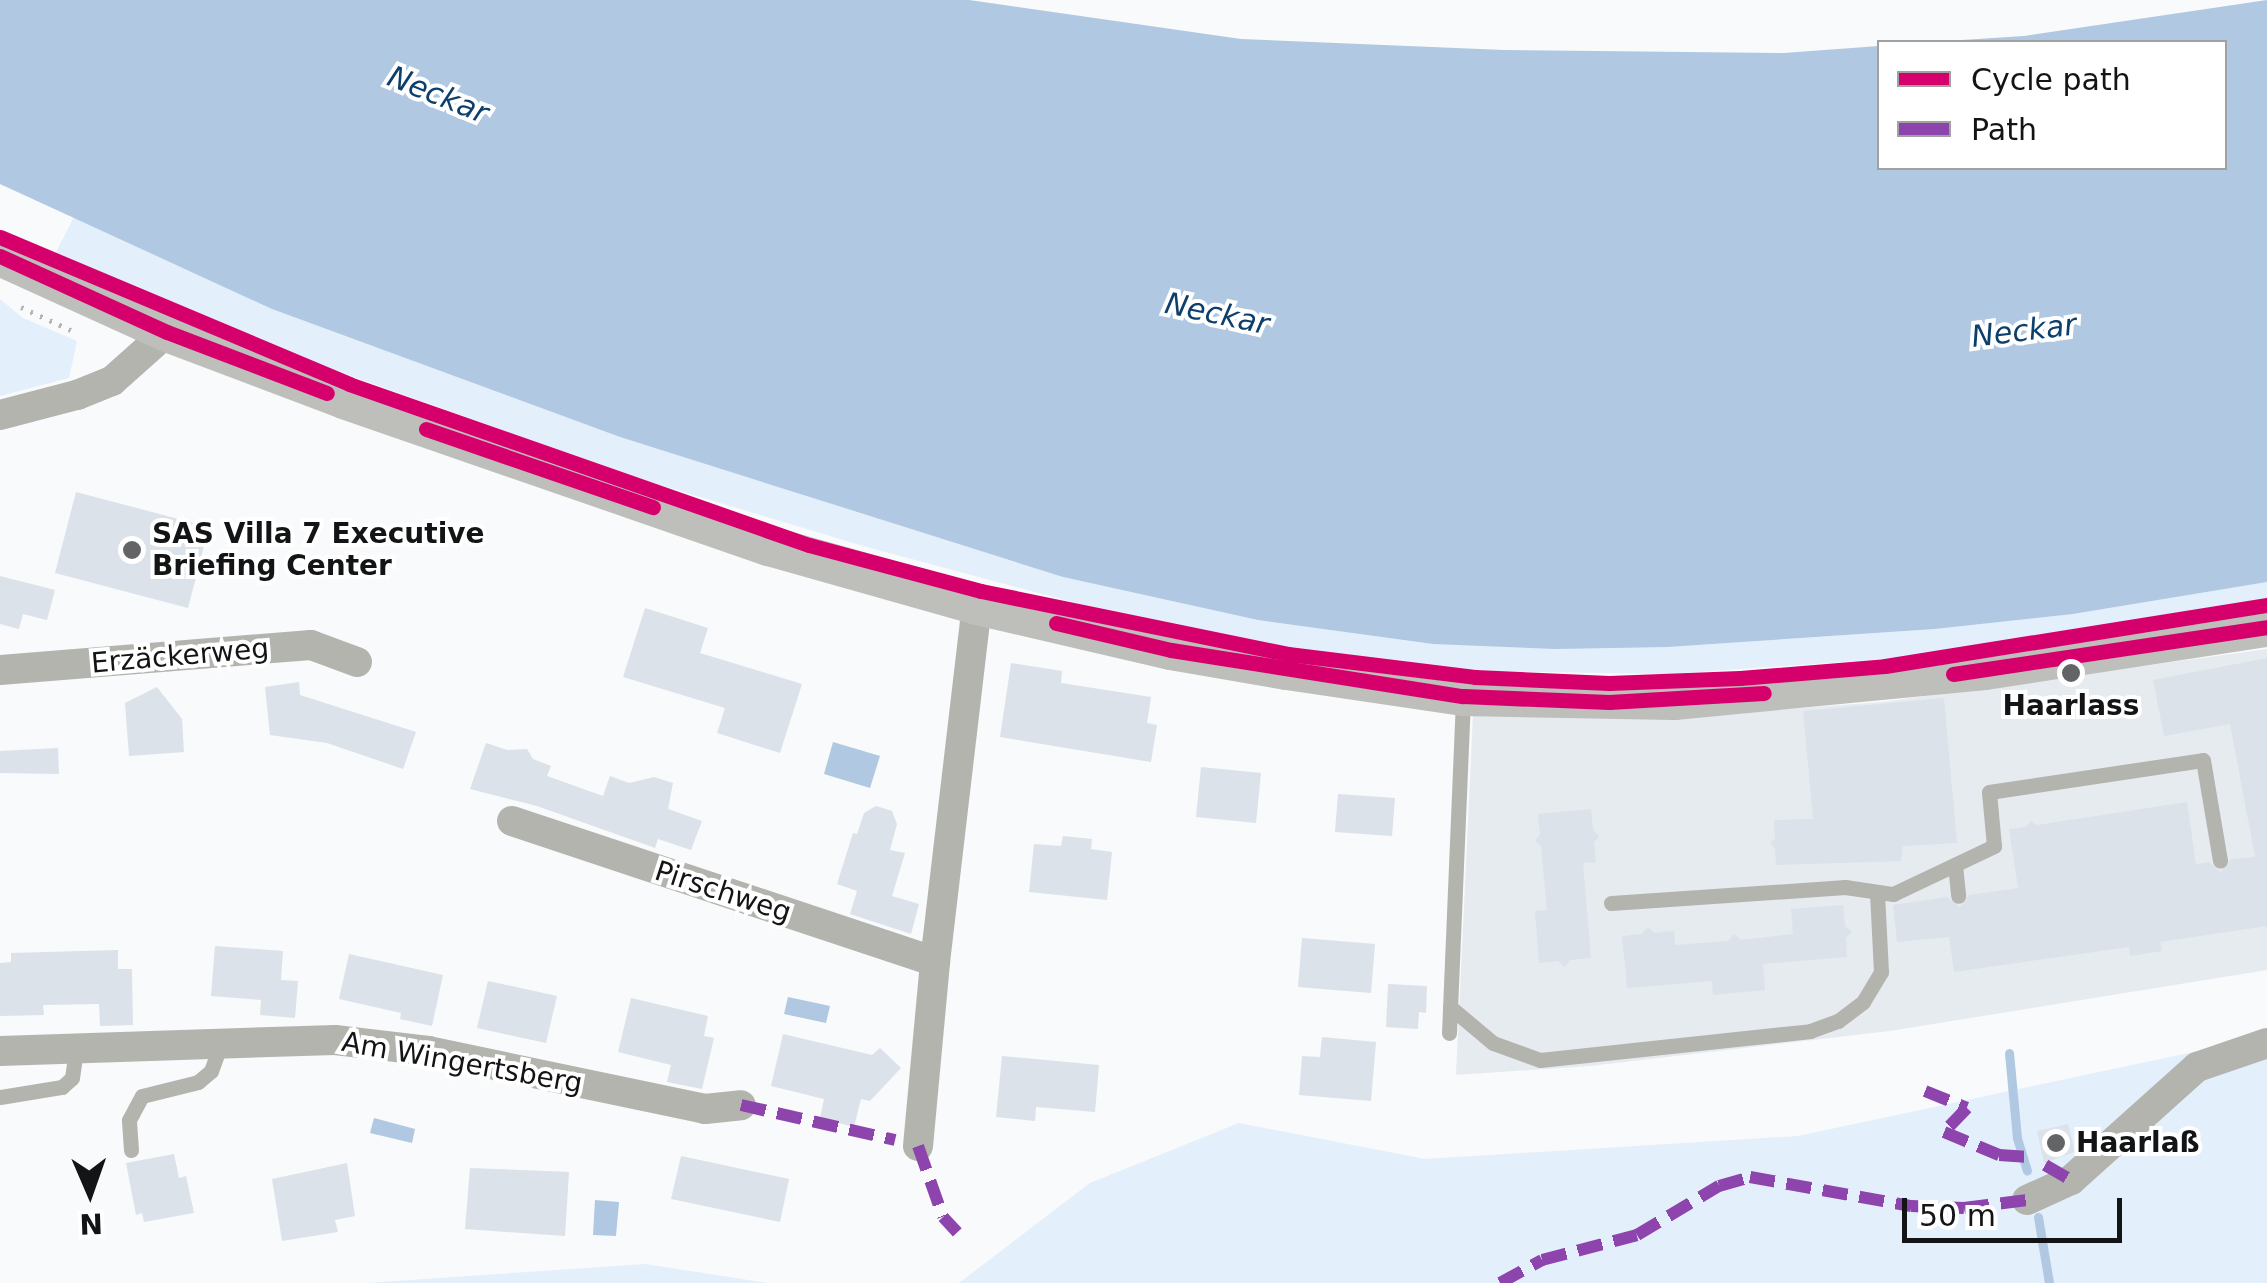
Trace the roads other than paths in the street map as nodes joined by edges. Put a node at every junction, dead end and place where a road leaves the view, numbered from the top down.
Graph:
1 (0, 256) edge
2 (167, 332) junction
3 (0, 414) edge
4 (976, 605) junction
5 (2267, 626) edge
6 (357, 662) dead end
7 (0, 670) edge
8 (1464, 696) junction
9 (512, 822) dead end
10 (2220, 861) dead end
11 (1954, 865) junction
12 (1877, 892) junction
13 (1958, 896) dead end
14 (1611, 902) dead end
15 (935, 962) junction
16 (1450, 1008) junction
17 (1449, 1033) dead end
18 (222, 1041) junction
19 (2267, 1043) edge
20 (76, 1048) junction
21 (0, 1051) edge
22 (0, 1097) edge
23 (741, 1105) dead end
24 (918, 1146) dead end
25 (131, 1150) dead end
26 (2026, 1200) dead end

1 - 2 main road
2 - 3 street
2 - 4 main road
4 - 8 main road
4 - 15 street
5 - 8 main road
6 - 7 street, Erzäckerweg
8 - 16 lane
9 - 15 street, Pirschweg
10 - 11 lane
11 - 12 lane
11 - 13 lane
12 - 14 lane
12 - 16 lane
15 - 24 street
16 - 17 lane
18 - 20 street, Am Wingertsberg
18 - 23 street, Am Wingertsberg
18 - 25 lane
19 - 26 street
20 - 21 street, Am Wingertsberg
20 - 22 lane

